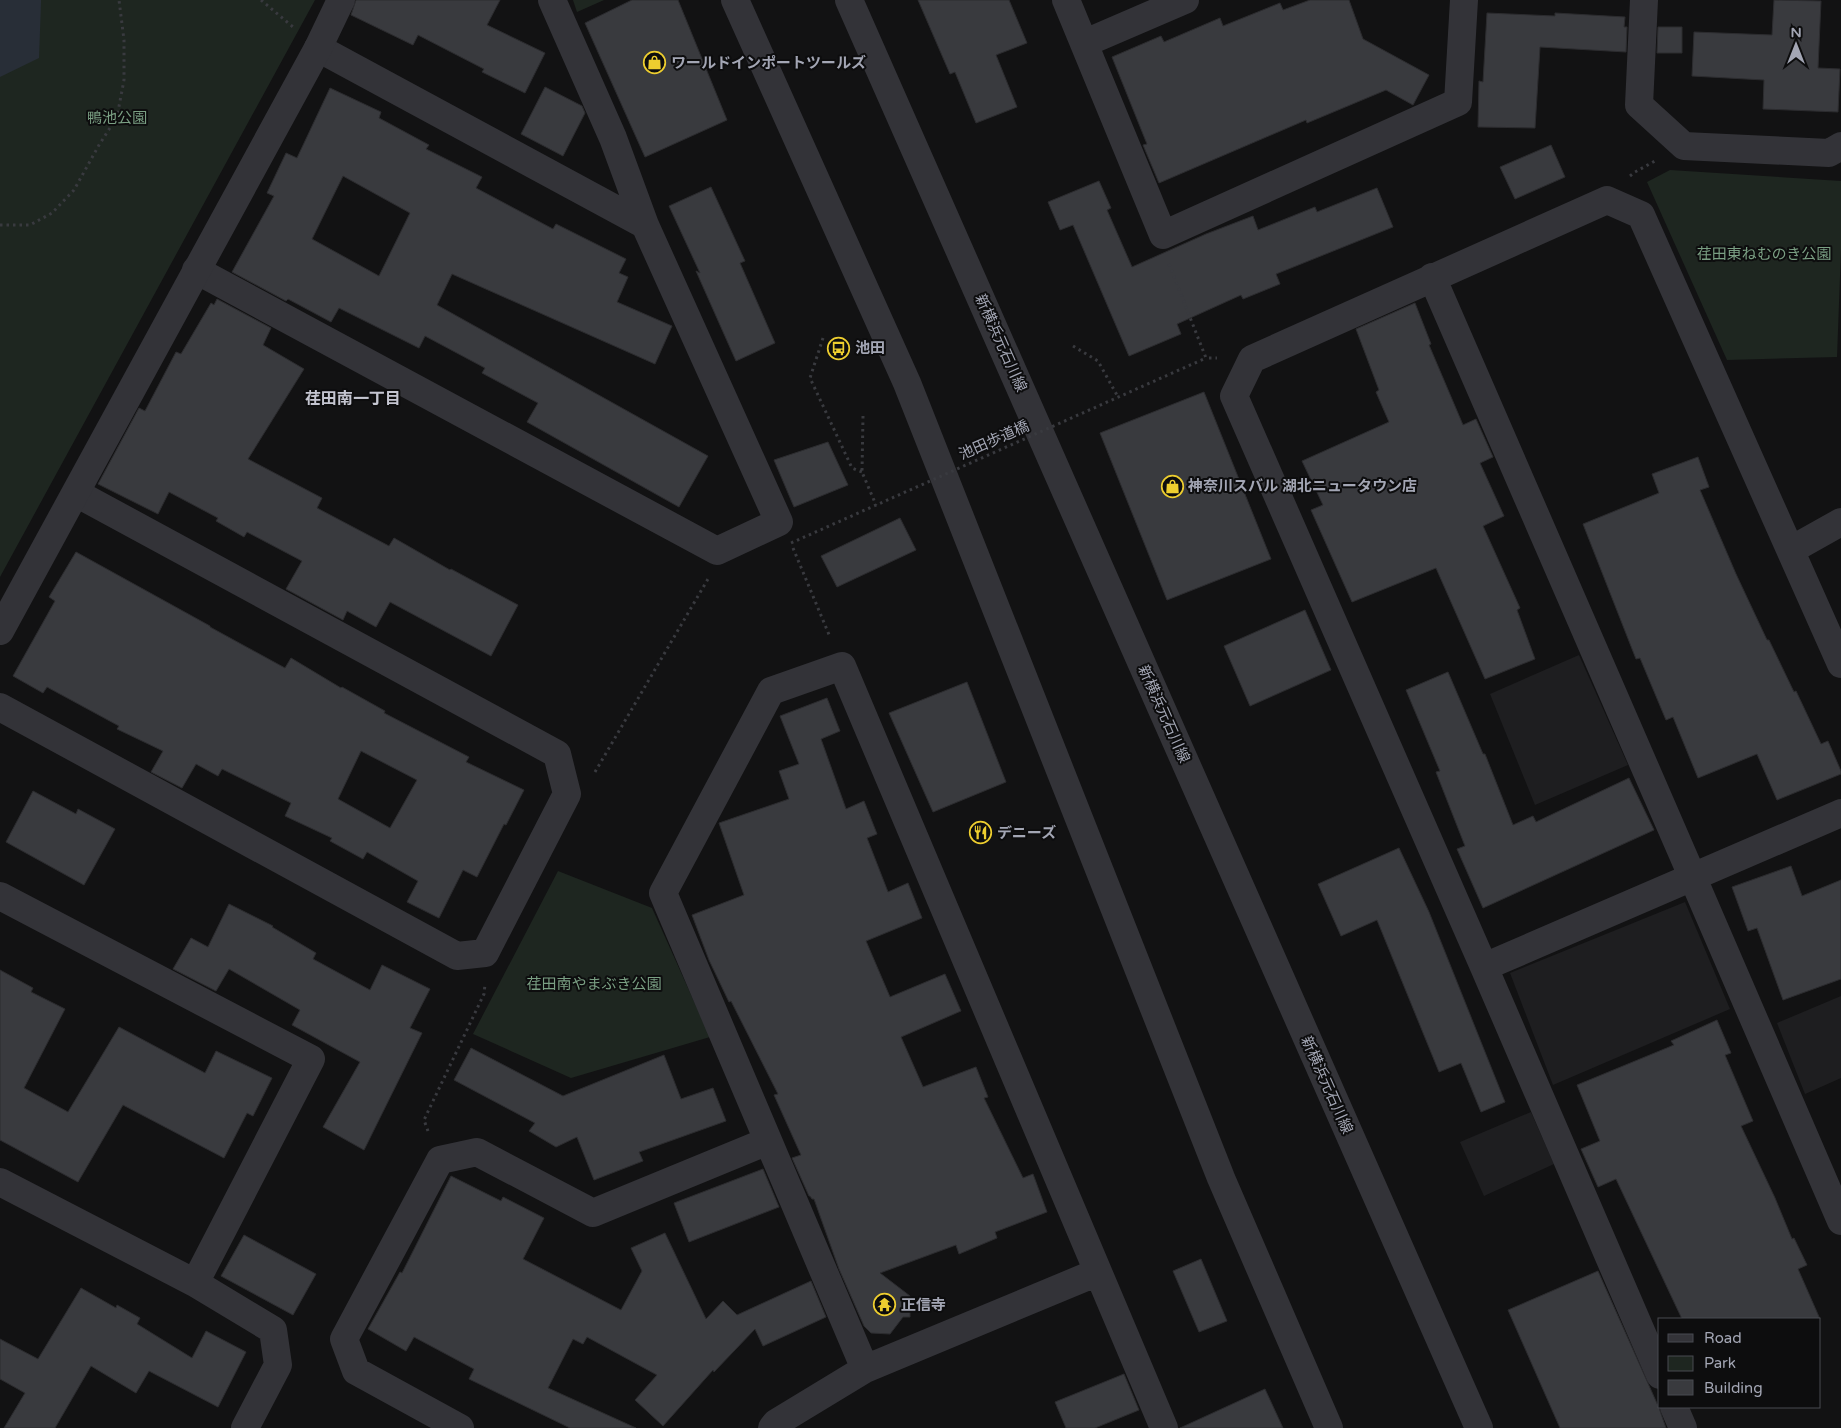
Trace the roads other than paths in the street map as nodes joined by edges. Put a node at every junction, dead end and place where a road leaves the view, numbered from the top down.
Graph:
1 (341, 0) edge
2 (552, 0) edge
3 (734, 0) edge
4 (849, 0) edge
5 (1066, 0) edge
6 (1185, 0) edge
7 (1464, 0) edge
8 (1644, 0) edge
9 (1085, 43) junction
10 (318, 48) junction
11 (1841, 146) edge
12 (645, 225) junction
13 (196, 270) junction
14 (1432, 277) junction
15 (76, 493) junction
16 (1841, 522) edge
17 (1791, 550) junction
18 (0, 631) edge
19 (1841, 664) edge
20 (0, 706) edge
21 (1841, 813) edge
22 (1693, 878) junction
23 (0, 896) edge
24 (1484, 967) junction
25 (768, 1141) junction
26 (0, 1182) edge
27 (1841, 1221) edge
28 (1098, 1272) junction
29 (195, 1283) junction
30 (865, 1369) junction
31 (1658, 1370) edge
32 (1674, 1408) edge
33 (245, 1428) edge
34 (460, 1428) edge
35 (772, 1428) edge
36 (1164, 1428) edge
37 (1329, 1428) edge
38 (1479, 1428) edge
39 (1683, 1428) edge

1 - 10 street
2 - 12 street
3 - 37 street
4 - 38 street, 新横浜元石川線
5 - 9 street
6 - 9 street
7 - 9 street
8 - 11 street
10 - 12 street
10 - 13 street
12 - 13 street
13 - 15 street
14 - 17 street
14 - 22 street
14 - 24 street
15 - 18 street
15 - 20 street
16 - 17 street
17 - 19 street
21 - 22 street
22 - 24 street
22 - 27 street
23 - 29 street
24 - 31 street
25 - 28 street
25 - 30 street
25 - 34 street
26 - 29 street
28 - 30 street
28 - 36 street
29 - 33 street
30 - 35 street
32 - 39 street

